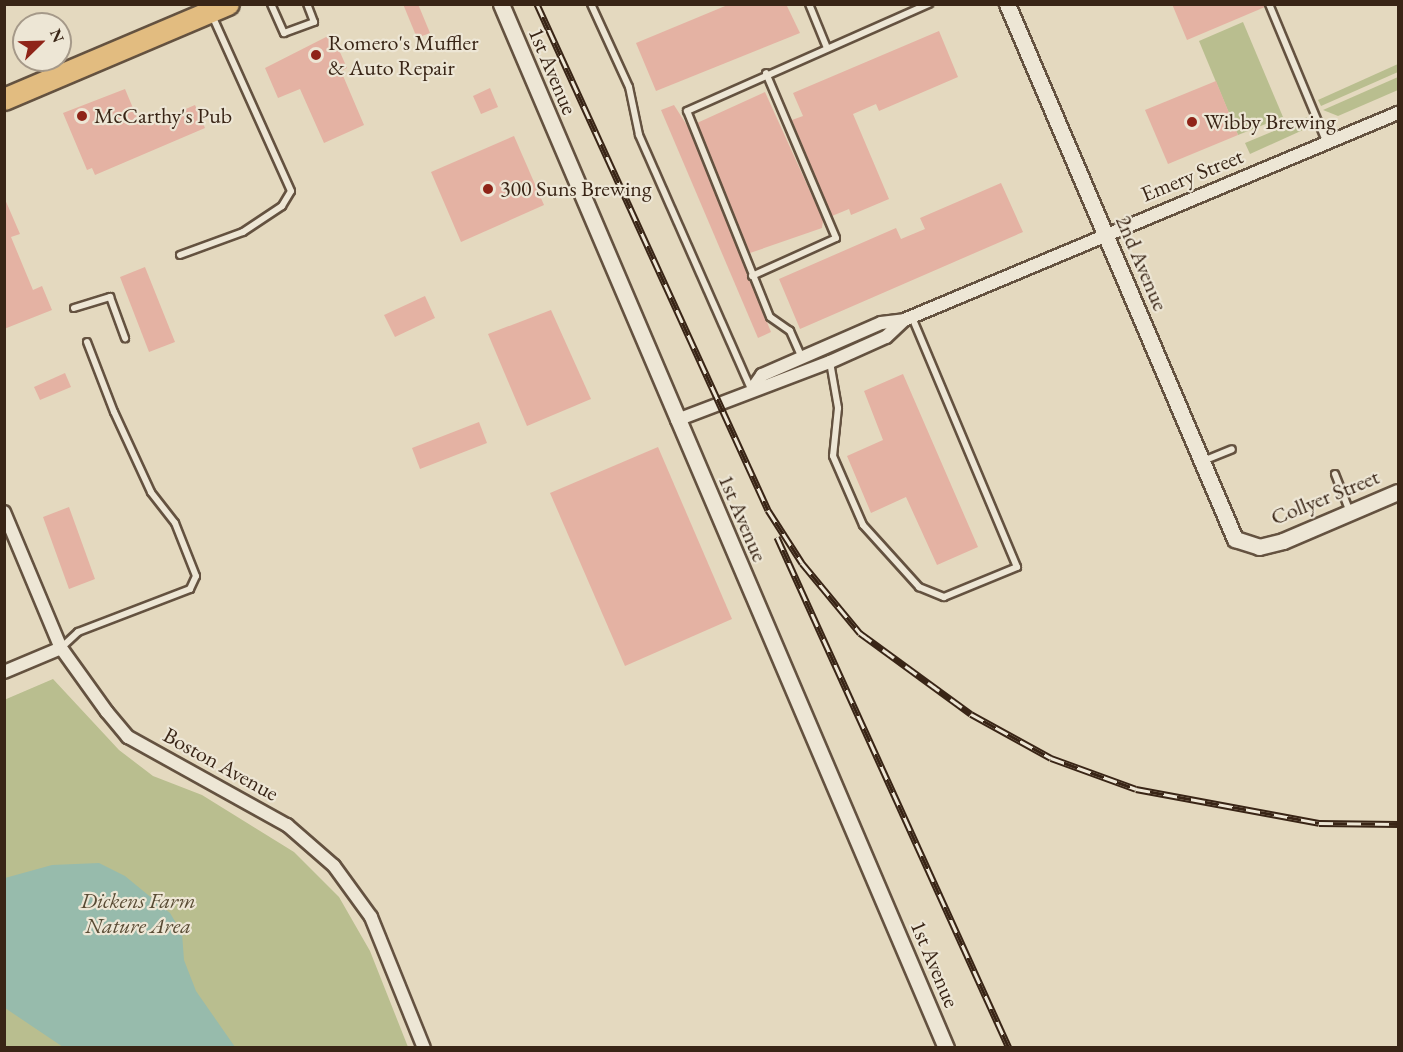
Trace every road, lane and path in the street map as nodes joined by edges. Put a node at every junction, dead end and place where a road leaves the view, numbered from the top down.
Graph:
1 (271, 4) edge
2 (307, 4) edge
3 (501, 4) edge
4 (591, 4) edge
5 (808, 4) edge
6 (929, 4) edge
7 (1007, 4) edge
8 (1269, 4) edge
9 (219, 8) edge
10 (827, 48) junction
11 (766, 73) junction
12 (4, 99) edge
13 (1398, 113) edge
14 (1326, 143) junction
15 (1106, 233) junction
16 (180, 255) dead end
17 (752, 276) junction
18 (74, 308) dead end
19 (908, 318) junction
20 (124, 338) dead end
21 (87, 342) dead end
22 (802, 358) junction
23 (830, 362) junction
24 (752, 388) junction
25 (677, 420) junction
26 (1232, 449) dead end
27 (1200, 462) junction
28 (1335, 474) dead end
29 (1398, 492) edge
30 (4, 512) edge
31 (1350, 513) junction
32 (1235, 538) joint
33 (61, 648) junction
34 (4, 672) edge
35 (424, 1047) edge
36 (946, 1047) edge

1 - 2 lane
3 - 25 street, 1st Avenue
4 - 24 lane
5 - 10 lane
6 - 10 lane
7 - 15 street, 2nd Avenue
8 - 14 lane
9 - 12 highway
9 - 16 lane
10 - 11 lane
11 - 17 lane
11 - 17 lane
13 - 14 street, Emery Street
14 - 15 street, Emery Street
15 - 19 street, Emery Street
15 - 27 street, 2nd Avenue
17 - 22 lane
18 - 20 lane
19 - 22 street, Emery Street
19 - 23 street, Emery Street
19 - 23 lane
21 - 33 lane
22 - 24 street, Emery Street
23 - 24 street, Emery Street
24 - 25 street, Emery Street
25 - 36 street, 1st Avenue
26 - 27 lane
27 - 32 street, 2nd Avenue
28 - 31 lane
29 - 31 street, Collyer Street
30 - 33 street, Boston Avenue
31 - 32 street, Collyer Street
33 - 34 street
33 - 35 street, Boston Avenue

